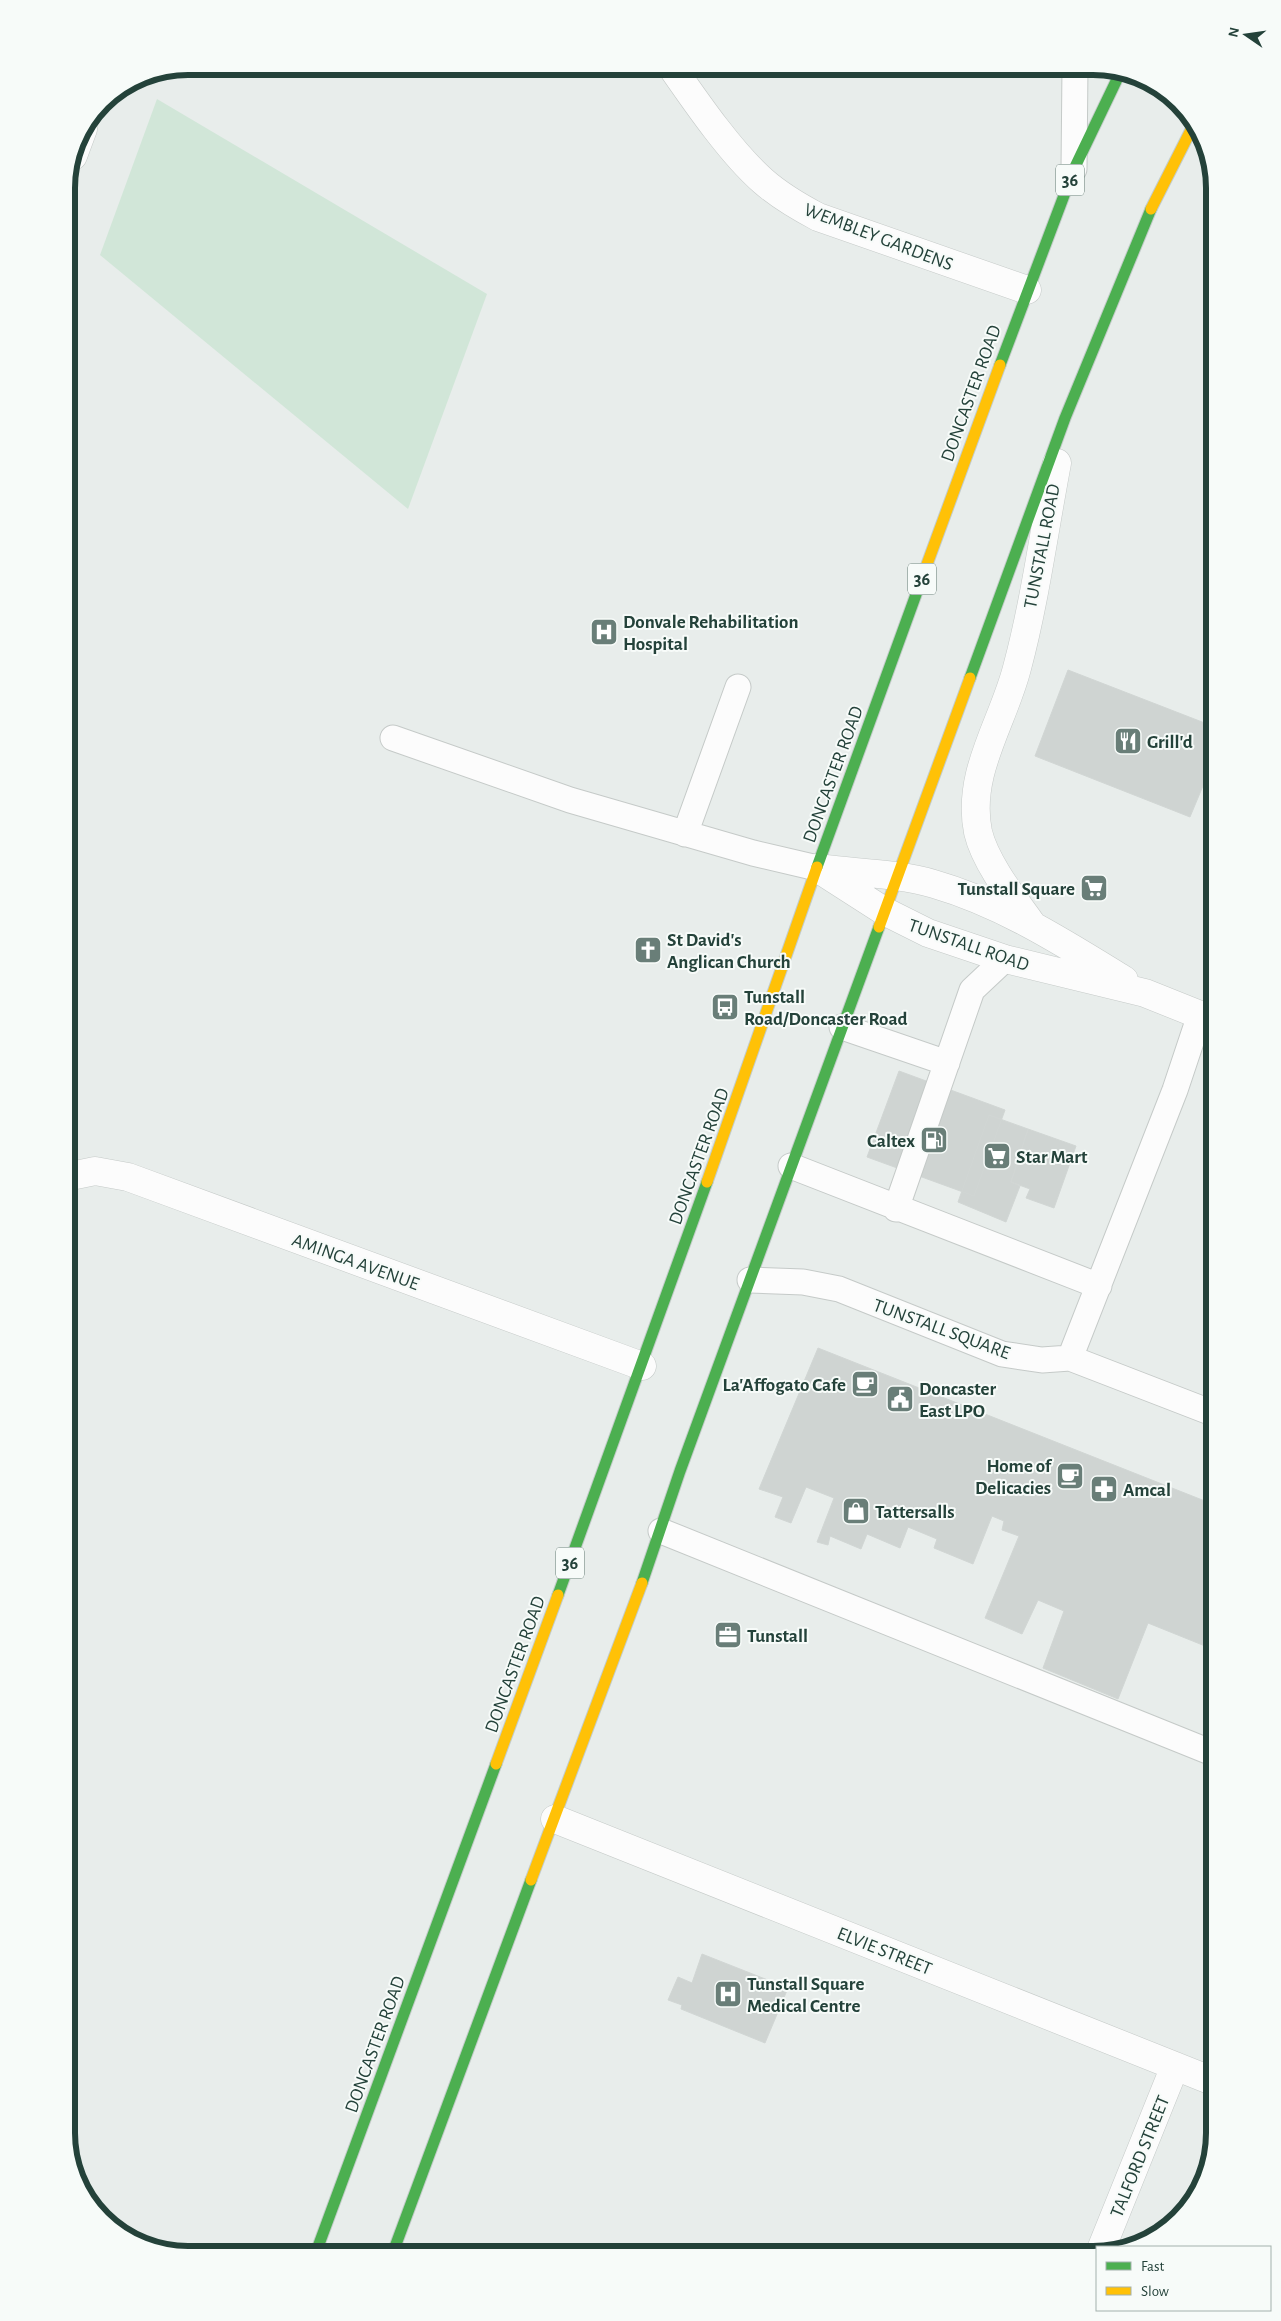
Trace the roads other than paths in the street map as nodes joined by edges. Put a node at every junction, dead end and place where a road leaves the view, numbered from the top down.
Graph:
1 (678, 75) edge
2 (1075, 75) edge
3 (1118, 78) edge
4 (1190, 131) edge
5 (1074, 169) junction
6 (1027, 290) junction
7 (1065, 418) junction
8 (738, 687) dead end
9 (393, 738) dead end
10 (685, 834) junction
11 (817, 868) junction
12 (896, 878) junction
13 (884, 911) junction
14 (1031, 923) junction
15 (1005, 959) junction
16 (1145, 993) junction
17 (1206, 1017) edge
18 (1206, 1022) edge
19 (842, 1027) junction
20 (946, 1063) junction
21 (791, 1166) junction
22 (75, 1175) edge
23 (896, 1209) junction
24 (750, 1280) junction
25 (1099, 1286) junction
26 (1070, 1358) junction
27 (642, 1366) junction
28 (1206, 1411) edge
29 (661, 1531) junction
30 (1206, 1750) edge
31 (555, 1819) junction
32 (1175, 2066) junction
33 (1206, 2078) edge
34 (1103, 2245) edge
35 (318, 2246) edge
36 (395, 2246) edge

1 - 6 street, WEMBLEY GARDENS
2 - 5 lane
3 - 5 main road, DONCASTER ROAD / 36
4 - 7 main road
5 - 6 main road, DONCASTER ROAD / 36
6 - 11 main road, DONCASTER ROAD / 36
7 - 12 main road
7 - 14 street, TUNSTALL ROAD
8 - 10 lane
9 - 10 lane
10 - 11 lane
11 - 12 street, TUNSTALL ROAD
11 - 13 street, TUNSTALL ROAD
11 - 27 main road, DONCASTER ROAD / 36
12 - 13 main road
12 - 14 street, TUNSTALL ROAD
13 - 15 street, TUNSTALL ROAD
13 - 19 main road
14 - 16 street, TUNSTALL ROAD
15 - 16 street, TUNSTALL ROAD
15 - 20 lane
16 - 17 street, TUNSTALL ROAD
18 - 25 lane
19 - 20 lane
19 - 21 main road
20 - 23 lane
21 - 23 lane
21 - 24 main road
22 - 27 street, AMINGA AVENUE
23 - 25 lane
24 - 26 lane, TUNSTALL SQUARE
24 - 29 main road
25 - 26 lane
26 - 28 lane, TUNSTALL SQUARE
27 - 35 main road, DONCASTER ROAD / 36
29 - 30 lane
29 - 31 main road
31 - 32 street, ELVIE STREET
31 - 36 main road
32 - 33 street, ELVIE STREET
32 - 34 street, TALFORD STREET

